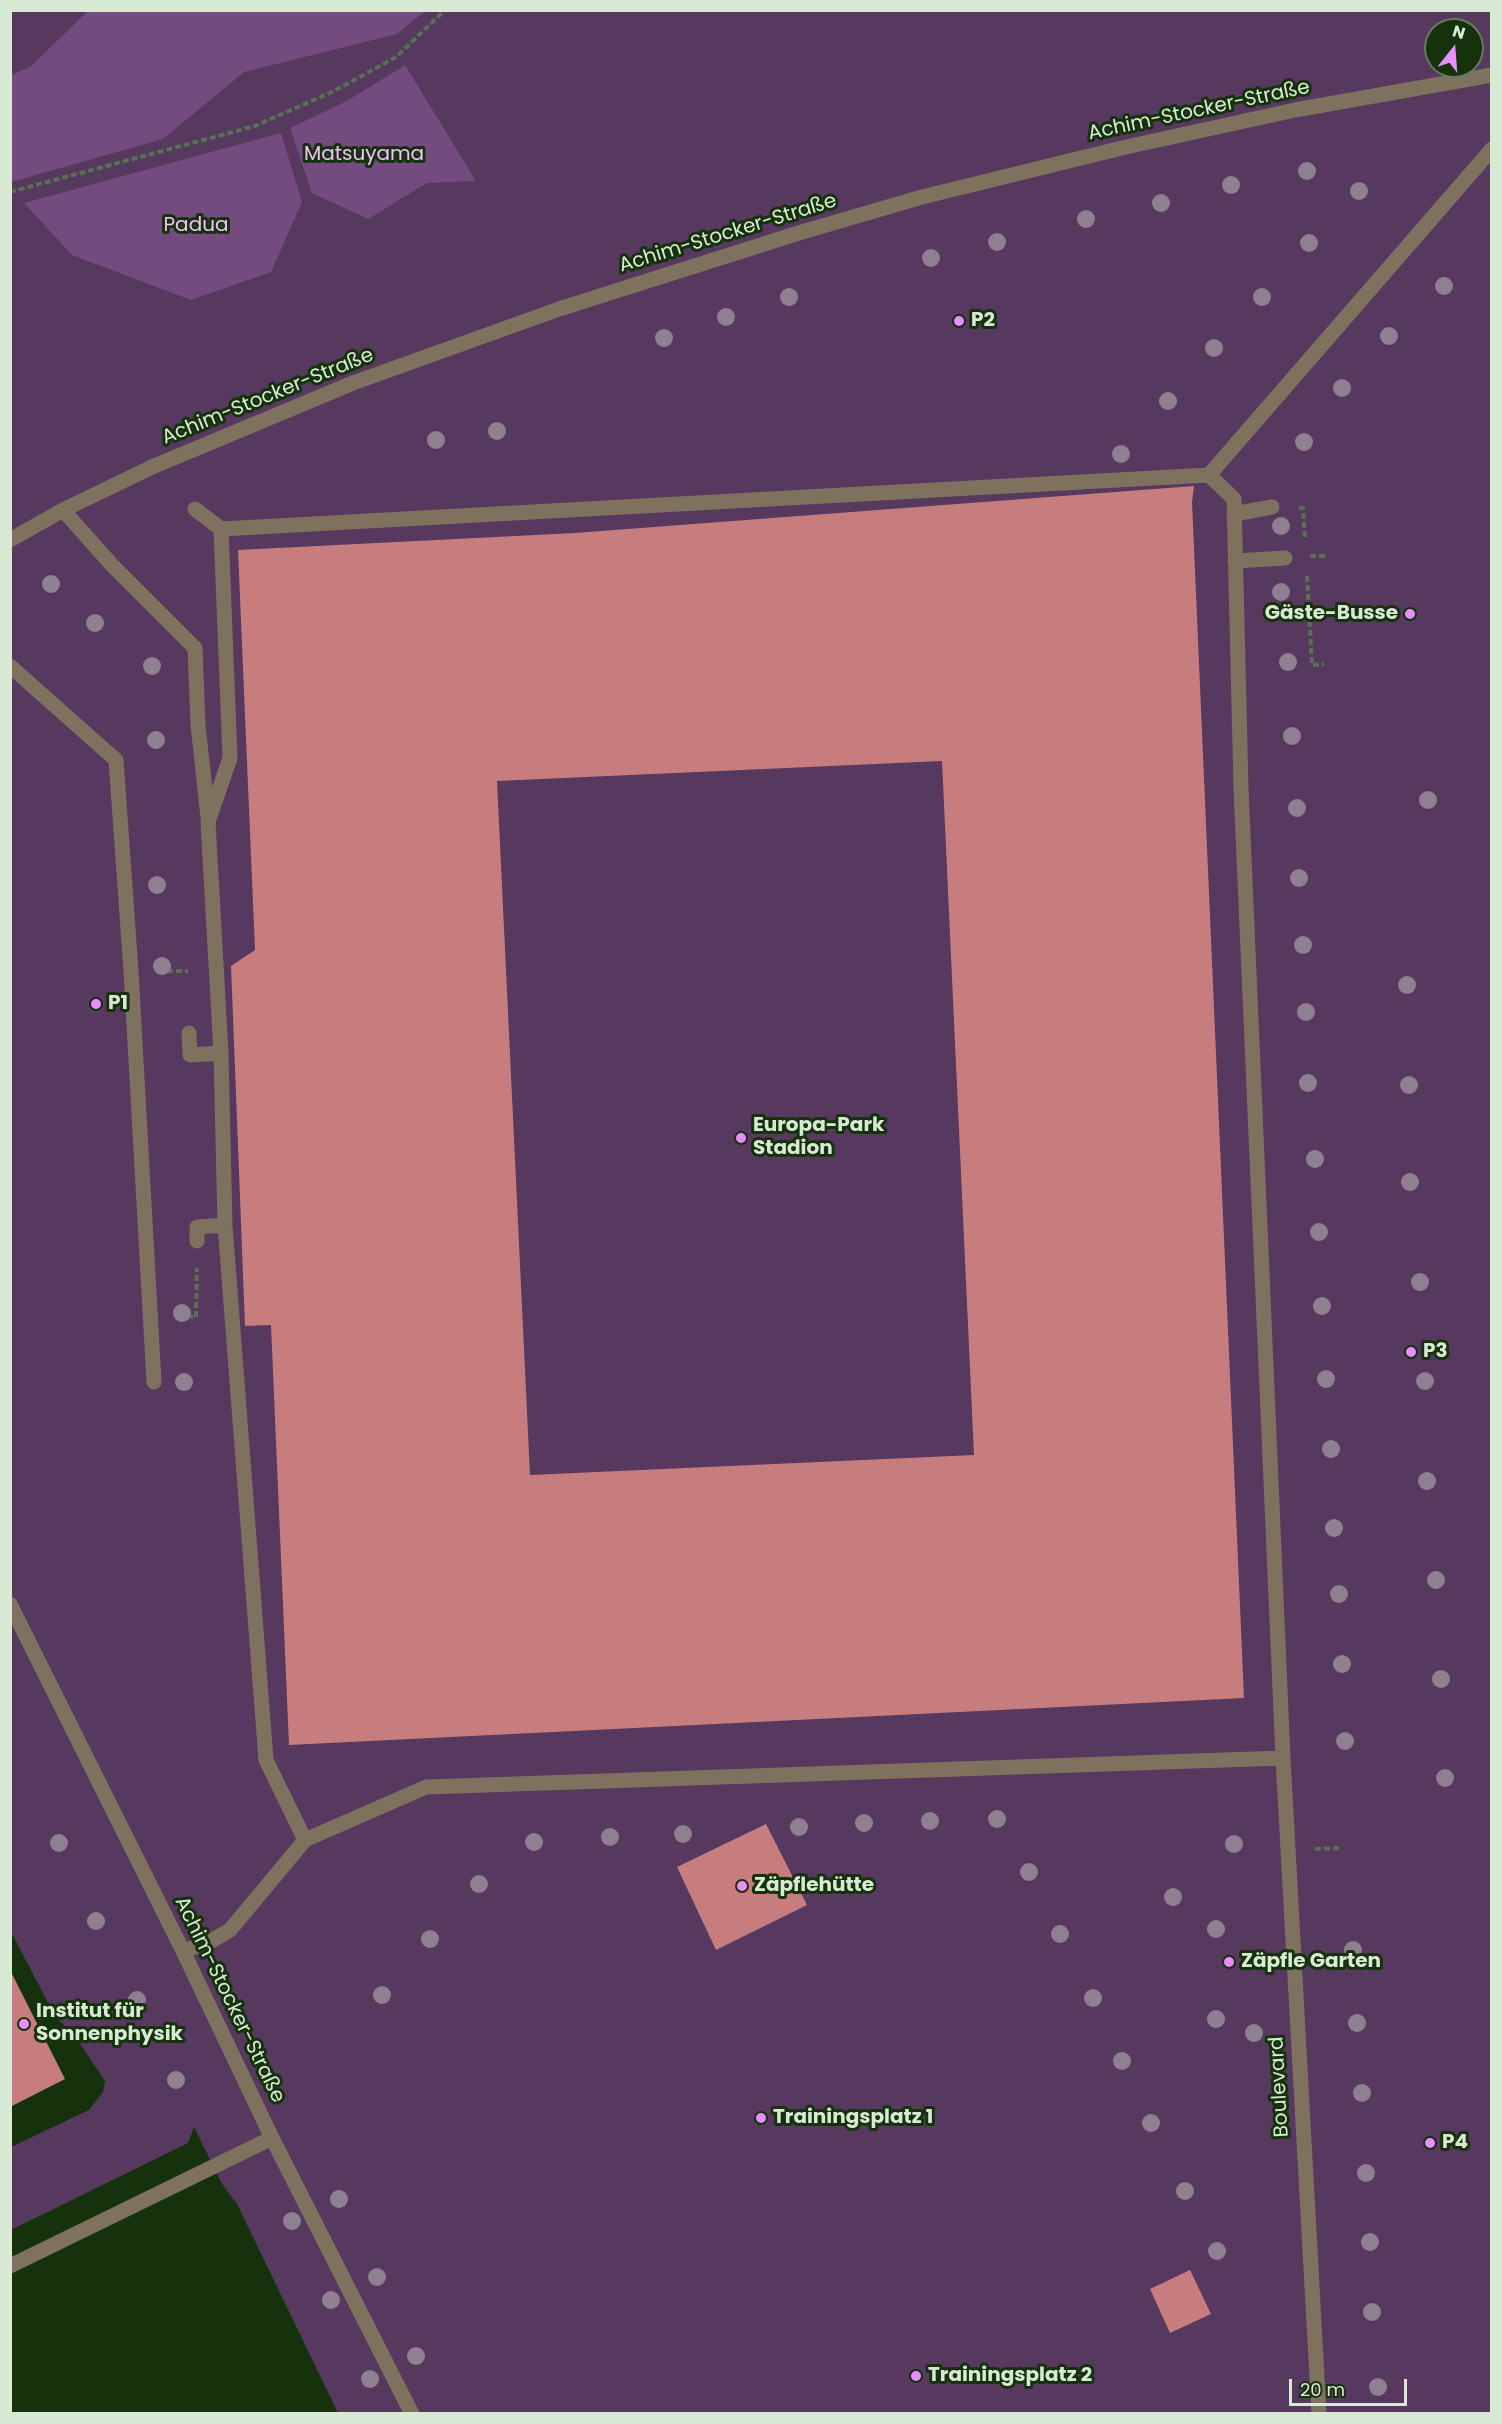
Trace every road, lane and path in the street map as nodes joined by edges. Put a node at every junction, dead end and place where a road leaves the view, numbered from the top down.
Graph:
1 (445, 10) edge
2 (1491, 75) edge
3 (1491, 149) edge
4 (10, 192) edge
5 (1209, 475) junction
6 (1272, 507) dead end
7 (195, 509) dead end
8 (63, 510) junction
9 (1234, 514) junction
10 (221, 529) junction
11 (10, 540) edge
12 (1311, 556) dead end
13 (1325, 556) dead end
14 (1285, 558) dead end
15 (1235, 561) junction
16 (10, 666) edge
17 (208, 822) junction
18 (189, 1033) dead end
19 (220, 1053) junction
20 (225, 1225) junction
21 (197, 1241) joint
22 (197, 1302) dead end
23 (154, 1382) dead end
24 (10, 1604) edge
25 (1283, 1758) junction
26 (305, 1840) junction
27 (183, 1951) junction
28 (272, 2138) junction
29 (10, 2266) edge
30 (412, 2414) edge
31 (1319, 2414) edge

1 - 4 path
2 - 8 street, Achim-Stocker-Straße
3 - 5 street
5 - 9 street
5 - 10 street
6 - 9 street
7 - 10 street
8 - 11 street, Achim-Stocker-Straße
8 - 17 street
9 - 15 street, Boulevard
10 - 17 street
12 - 13 path
14 - 15 street
15 - 25 street, Boulevard
16 - 23 street
17 - 19 street
18 - 19 street
19 - 20 street
20 - 21 street
20 - 26 street
21 - 22 path
24 - 27 street, Achim-Stocker-Straße
25 - 26 street
25 - 31 street, Boulevard
26 - 27 street
27 - 28 street, Achim-Stocker-Straße
28 - 29 street
28 - 30 street, Achim-Stocker-Straße

